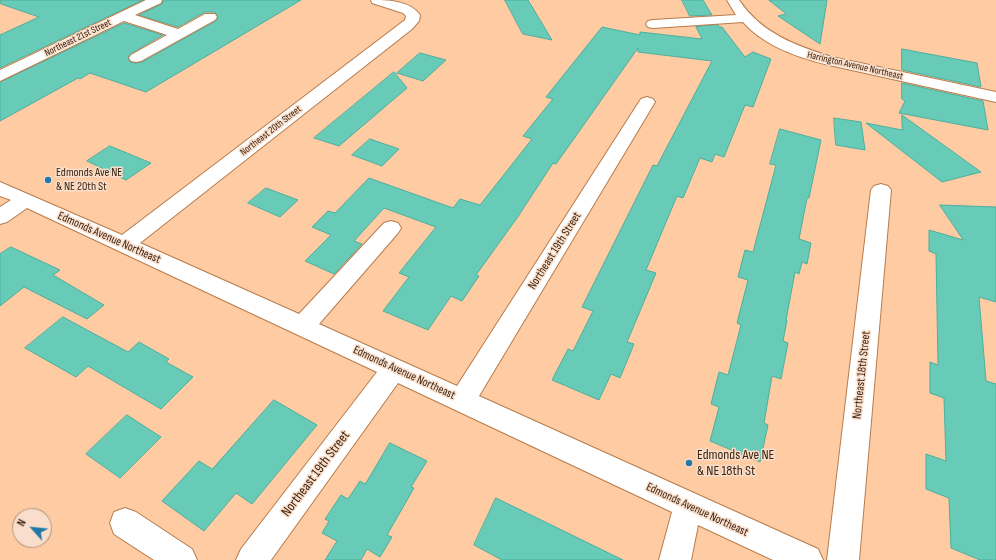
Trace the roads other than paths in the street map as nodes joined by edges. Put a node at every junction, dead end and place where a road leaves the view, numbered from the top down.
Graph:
1 (156, 0) edge
2 (377, 0) edge
3 (733, 0) edge
4 (123, 16) junction
5 (210, 17) dead end
6 (745, 18) junction
7 (653, 24) dead end
8 (178, 34) junction
9 (136, 58) dead end
10 (0, 76) edge
11 (996, 97) edge
12 (647, 102) dead end
13 (0, 188) edge
14 (881, 190) dead end
15 (25, 200) junction
16 (0, 217) edge
17 (391, 228) dead end
18 (124, 244) junction
19 (303, 326) junction
20 (394, 369) junction
21 (462, 400) junction
22 (688, 506) junction
23 (125, 524) dead end
24 (181, 560) edge
25 (252, 560) edge
26 (675, 560) edge
27 (807, 560) edge
28 (843, 560) edge

1 - 4 street, Northeast 21st Street
2 - 18 street, Northeast 20th Street
3 - 6 street, Harrington Avenue Northeast
4 - 8 street
4 - 10 street, Northeast 21st Street
5 - 8 street
6 - 7 street
6 - 11 street, Harrington Avenue Northeast
8 - 9 street
12 - 21 street, Northeast 19th Street
13 - 15 street, Edmonds Avenue Northeast
14 - 28 street, Northeast 18th Street
15 - 16 street
15 - 18 street, Edmonds Avenue Northeast
17 - 19 street
18 - 19 street, Edmonds Avenue Northeast
19 - 20 street, Edmonds Avenue Northeast
20 - 21 street, Edmonds Avenue Northeast
20 - 25 street, Northeast 19th Street
21 - 22 street, Edmonds Avenue Northeast
22 - 26 street
22 - 27 street, Edmonds Avenue Northeast
23 - 24 street

